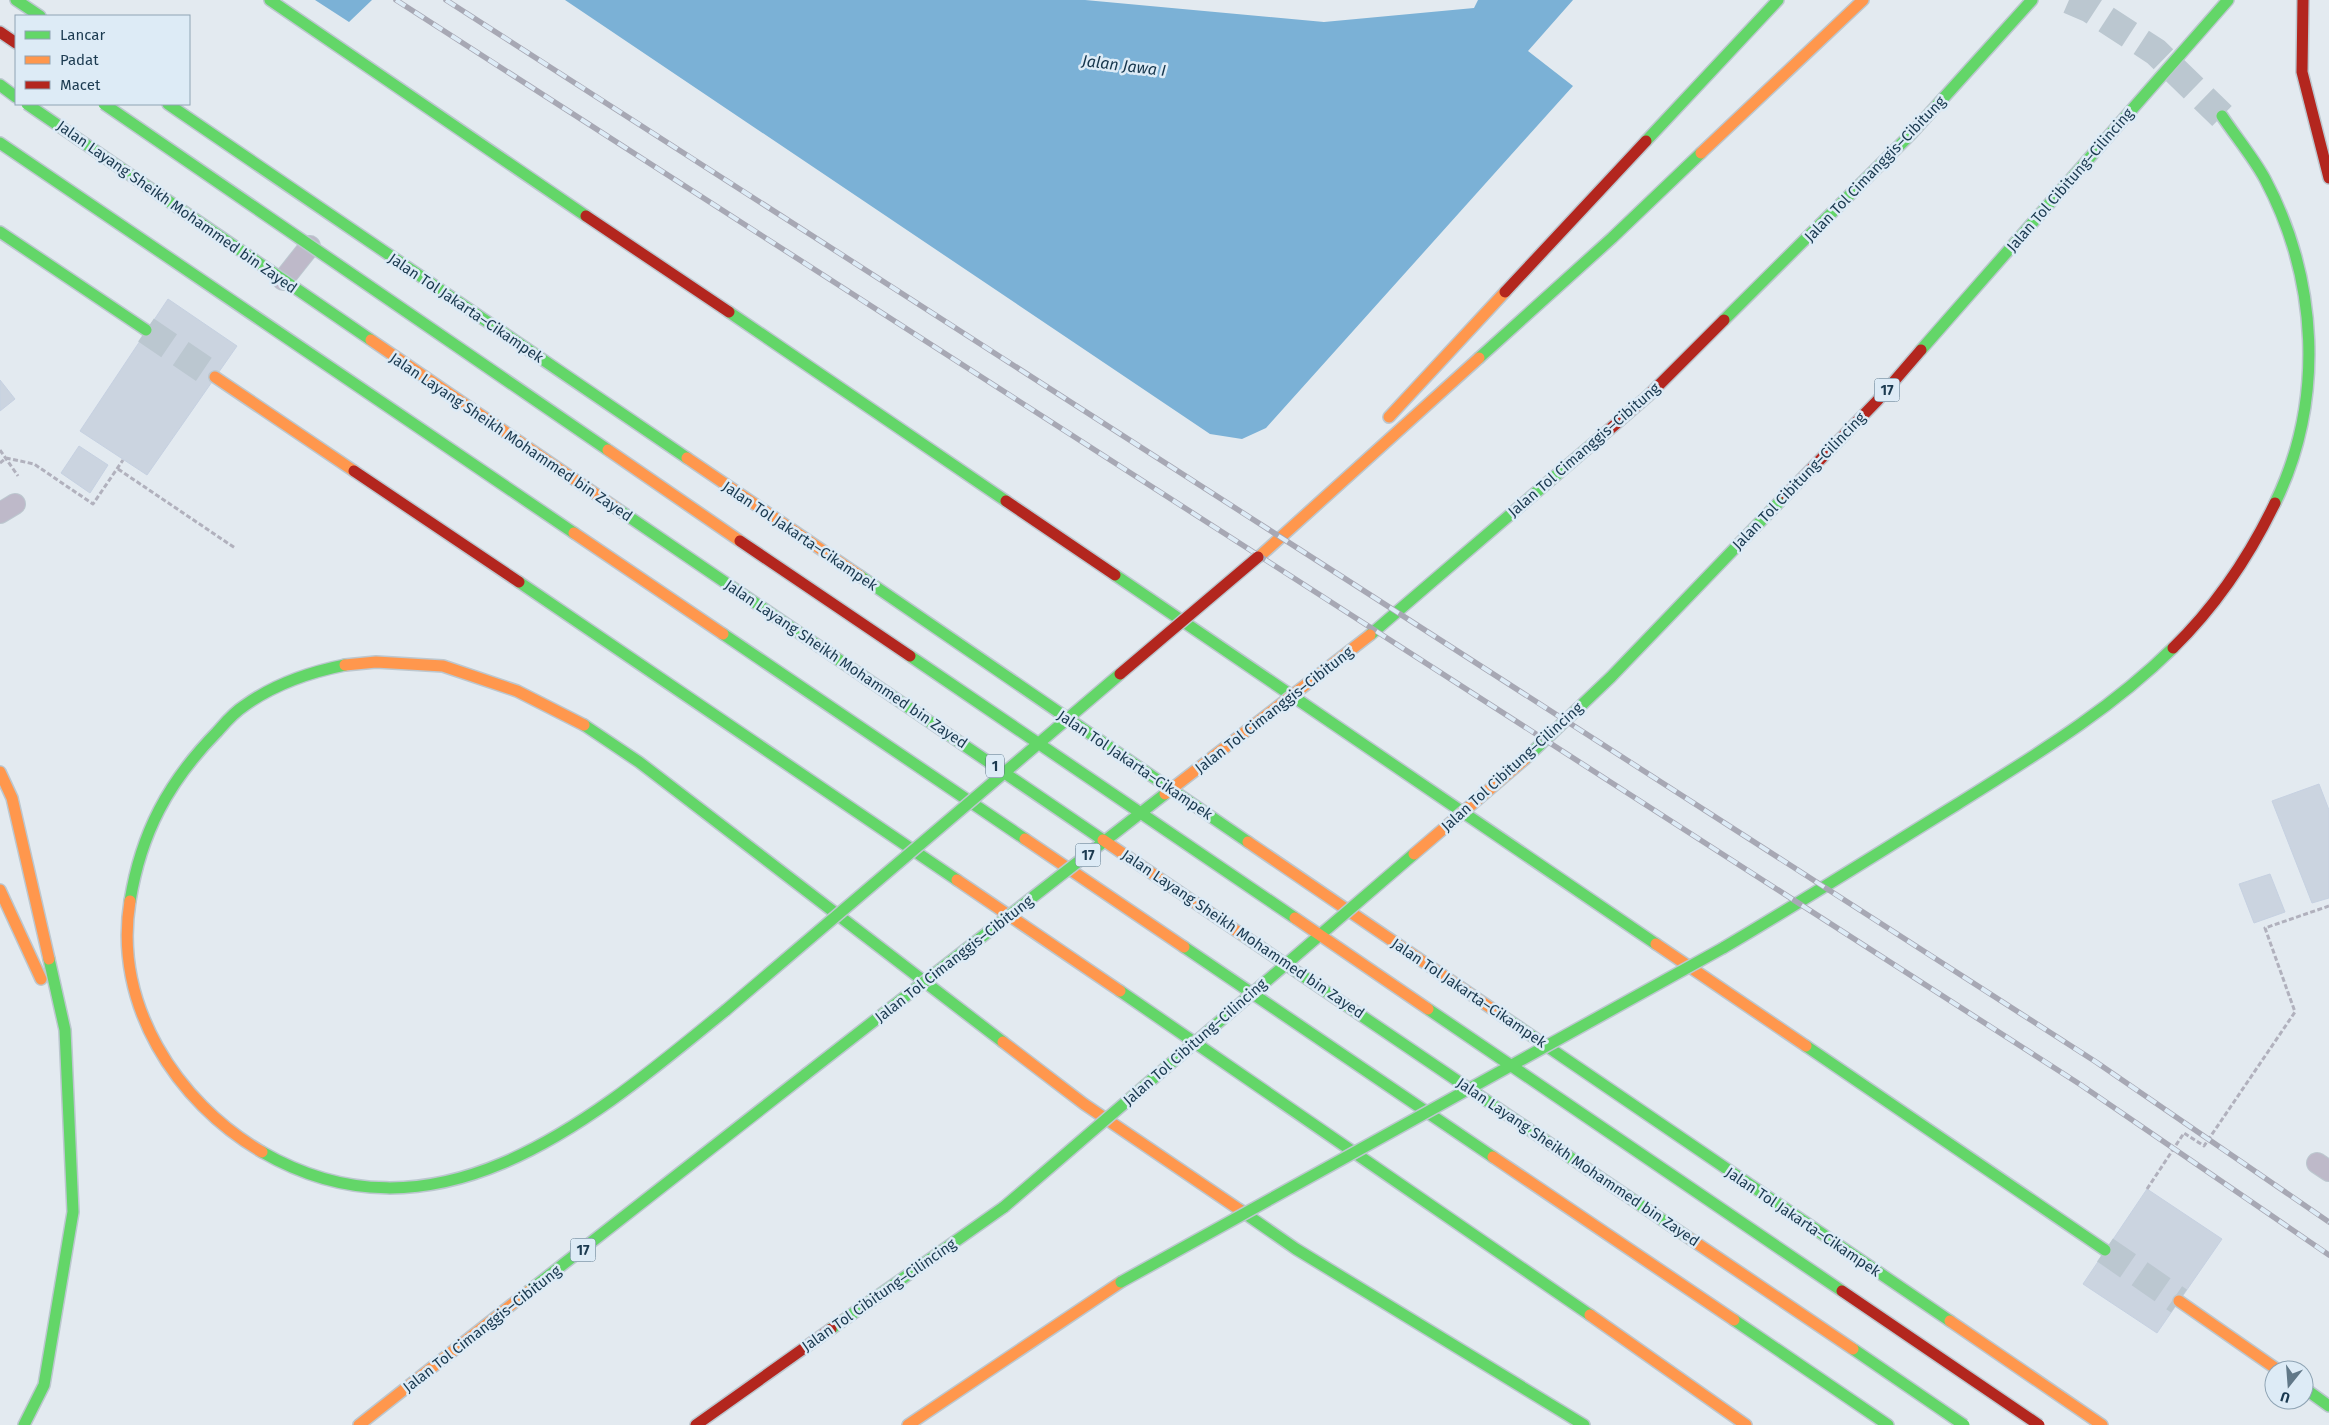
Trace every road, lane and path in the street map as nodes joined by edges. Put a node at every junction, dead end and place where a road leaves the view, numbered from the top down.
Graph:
1 (16, 0) edge
2 (270, 0) edge
3 (1778, 0) edge
4 (1862, 0) edge
5 (2032, 0) edge
6 (2228, 0) edge
7 (2303, 0) edge
8 (38, 15) edge
9 (0, 32) edge
10 (15, 42) edge
11 (0, 85) edge
12 (15, 96) edge
13 (28, 105) edge
14 (105, 105) edge
15 (169, 105) edge
16 (2222, 116) tunnel mouth
17 (0, 143) edge
18 (2329, 178) edge
19 (0, 232) edge
20 (310, 246) junction
21 (283, 280) junction
22 (146, 330) tunnel mouth
23 (215, 377) tunnel mouth
24 (1382, 424) dead end
25 (1356, 452) dead end
26 (124, 460) dead end
27 (0, 463) edge
28 (118, 468) junction
29 (236, 548) dead end
30 (1259, 557) junction
31 (0, 772) edge
32 (0, 890) edge
33 (2329, 906) edge
34 (65, 1030) junction
35 (2147, 1189) dead end
36 (2105, 1250) tunnel mouth
37 (2179, 1301) tunnel mouth
38 (2264, 1360) edge
39 (2314, 1395) edge
40 (2329, 1406) edge
41 (24, 1425) edge
42 (359, 1425) edge
43 (696, 1425) edge
44 (908, 1425) edge
45 (1584, 1425) edge
46 (1746, 1425) edge
47 (1888, 1425) edge
48 (1964, 1425) edge
49 (2039, 1425) edge
50 (2102, 1425) edge

1 - 8 highway
2 - 36 highway
3 - 24 highway
4 - 30 highway
5 - 42 highway, Jalan Tol Cimanggis–Cibitung / 17, bridge
6 - 43 highway, Jalan Tol Cibitung–Cilincing / 17, bridge
7 - 18 highway
9 - 10 highway
11 - 12 highway
13 - 21 highway, Jalan Layang Sheikh Mohammed bin Zayed / 1, bridge
14 - 20 highway, bridge
15 - 50 highway, Jalan Tol Jakarta–Cikampek
16 - 44 highway, bridge
17 - 47 highway
19 - 22 highway
20 - 21 lane
20 - 49 highway, bridge
21 - 48 highway, Jalan Layang Sheikh Mohammed bin Zayed / 1, bridge
23 - 46 highway
25 - 30 highway
26 - 28 path
27 - 28 path
28 - 29 path
30 - 45 highway, bridge
31 - 34 highway
32 - 34 highway
33 - 35 path
34 - 41 highway
37 - 38 highway
39 - 40 highway

